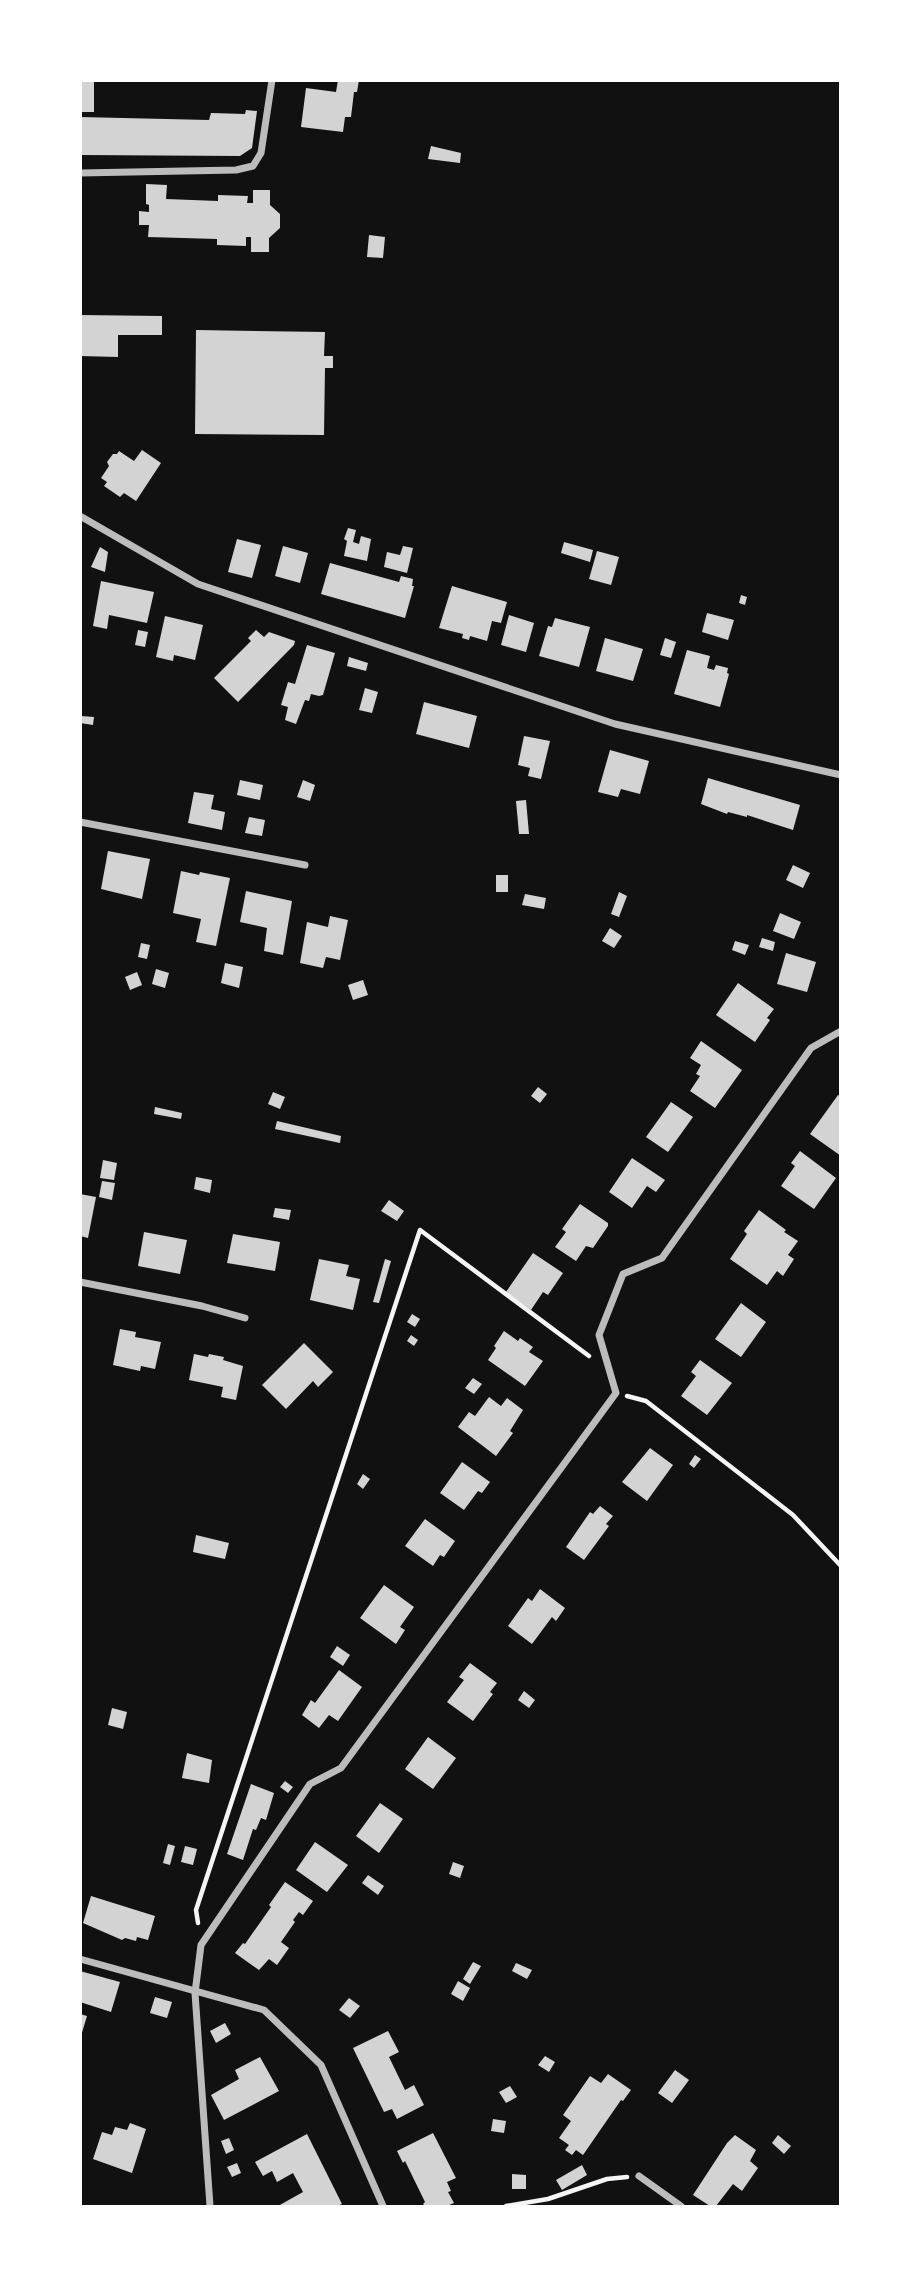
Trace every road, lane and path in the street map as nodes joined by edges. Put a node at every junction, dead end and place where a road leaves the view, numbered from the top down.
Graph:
1 (272, 80) edge
2 (80, 173) edge
3 (80, 516) edge
4 (841, 775) edge
5 (80, 822) edge
6 (305, 865) dead end
7 (841, 1031) edge
8 (80, 1282) edge
9 (245, 1318) dead end
10 (610, 1371) junction
11 (616, 1393) junction
12 (841, 1566) edge
13 (201, 1945) junction
14 (80, 1959) edge
15 (195, 1993) junction
16 (639, 2176) joint
17 (209, 2207) edge
18 (383, 2207) edge
19 (506, 2207) edge
20 (681, 2207) edge

1 - 2 street
3 - 4 street
5 - 6 street
7 - 10 street
8 - 9 street
10 - 11 street
10 - 13 path
11 - 12 path
11 - 13 street
13 - 15 street
14 - 15 street
15 - 17 street
15 - 18 street
16 - 19 path
16 - 20 street

